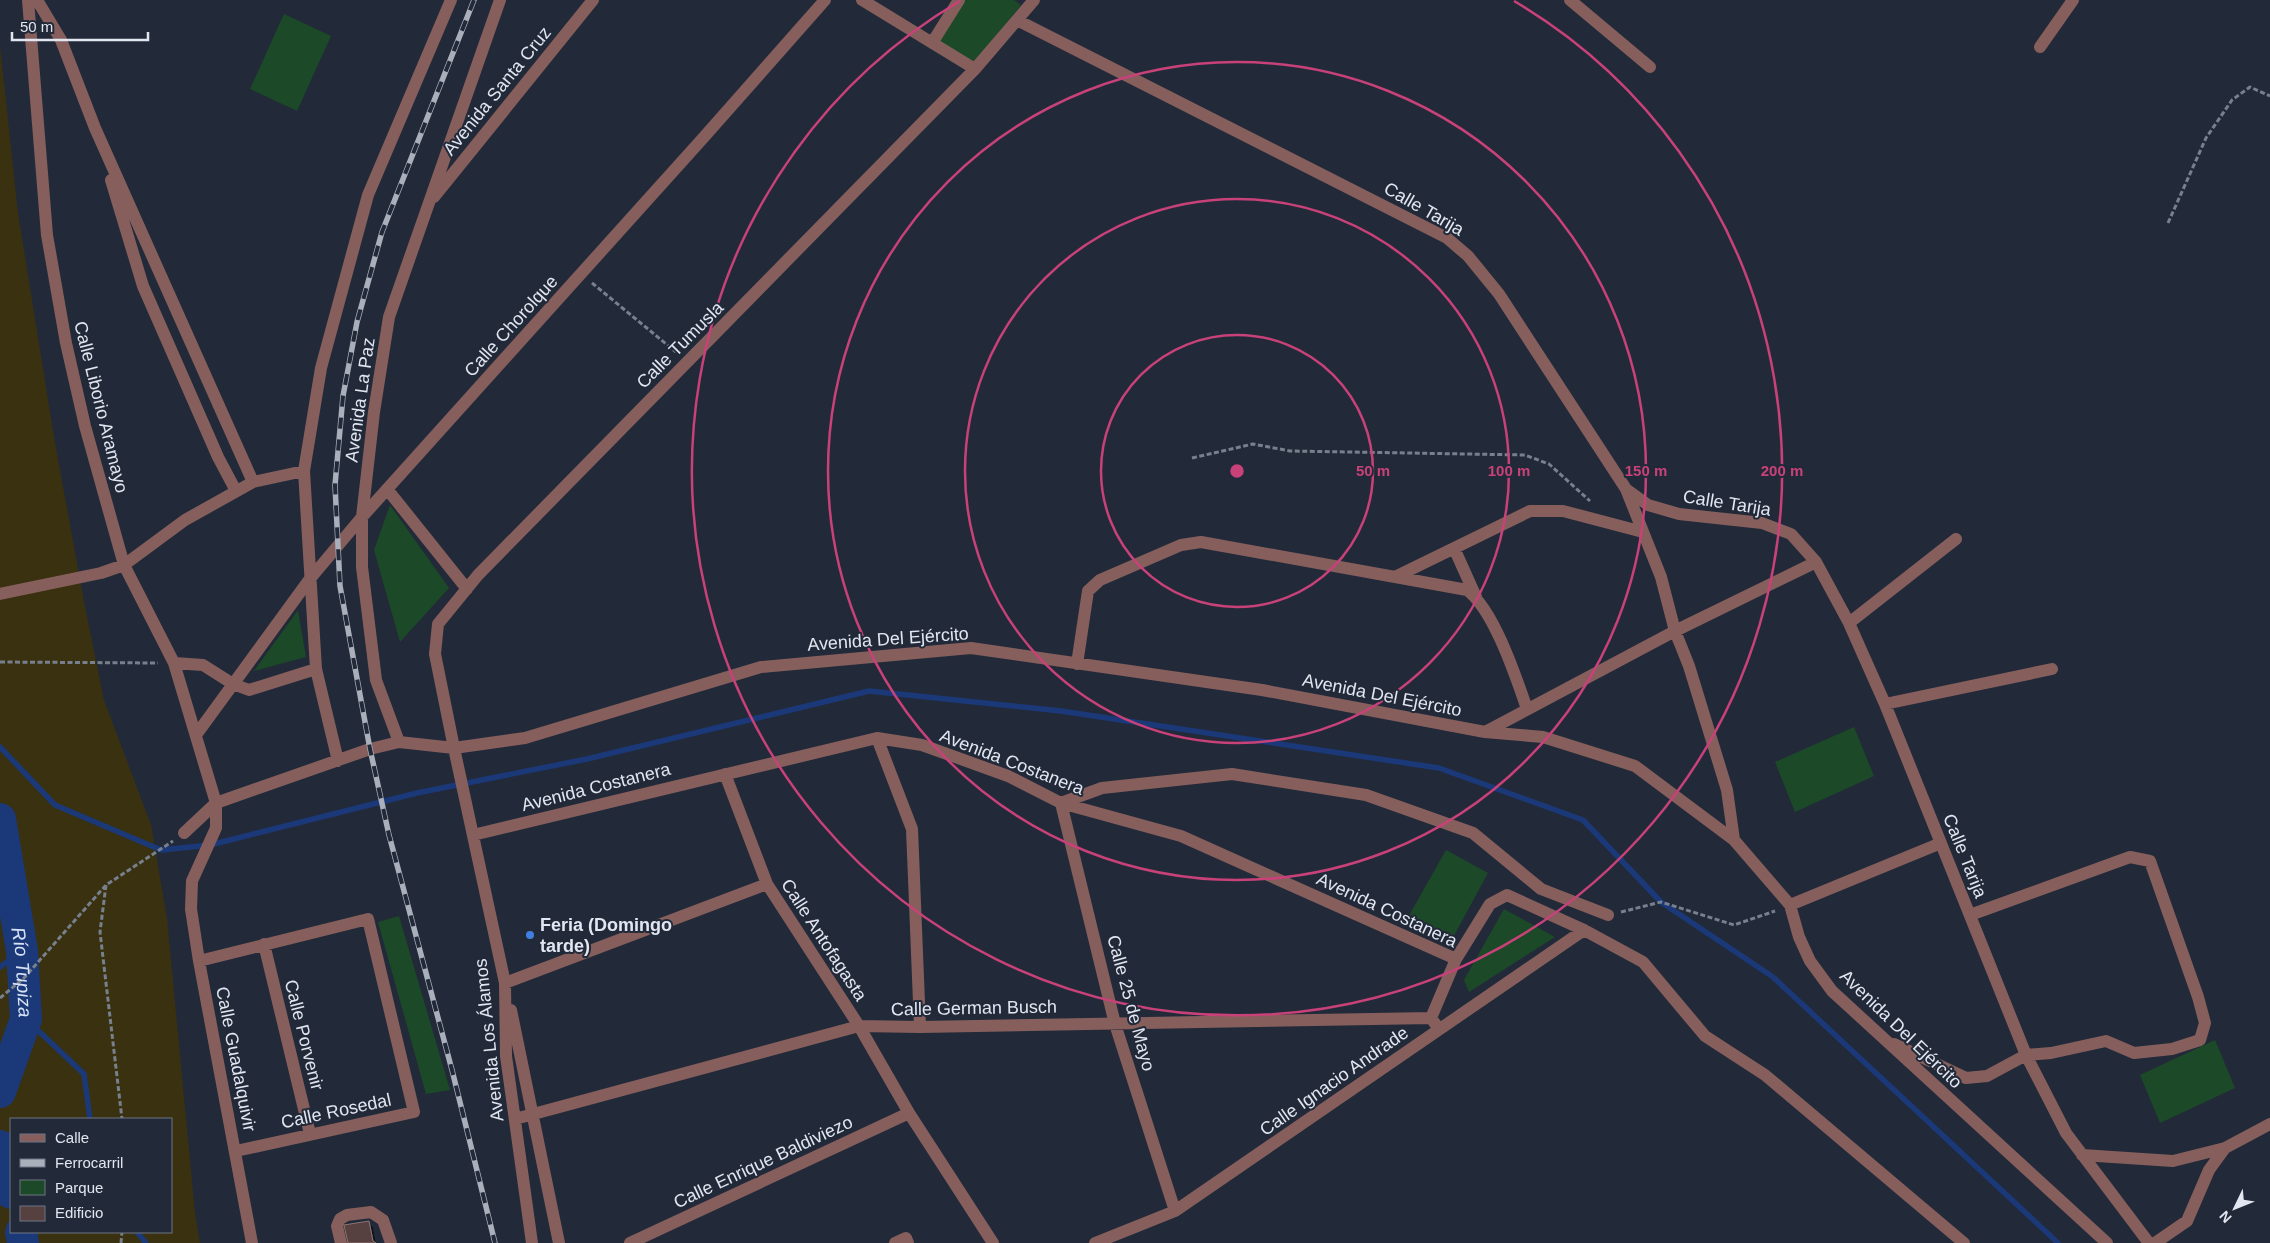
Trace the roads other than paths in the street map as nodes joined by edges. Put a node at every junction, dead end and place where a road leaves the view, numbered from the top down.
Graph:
1 (28, 0) edge
2 (37, 0) edge
3 (451, 0) edge
4 (500, 0) edge
5 (593, 0) edge
6 (825, 0) edge
7 (862, 0) edge
8 (959, 0) edge
9 (1034, 0) edge
10 (1570, 0) edge
11 (2073, 0) edge
12 (1017, 20) junction
13 (932, 43) junction
14 (2040, 47) dead end
15 (1650, 67) dead end
16 (975, 69) junction
17 (95, 128) junction
18 (427, 204) junction
19 (304, 471) junction
20 (253, 482) junction
21 (387, 489) junction
22 (1626, 489) junction
23 (236, 491) junction
24 (362, 517) junction
25 (1643, 532) junction
26 (1956, 538) dead end
27 (1454, 548) junction
28 (1816, 562) junction
29 (124, 564) junction
30 (1395, 577) junction
31 (309, 580) junction
32 (467, 588) junction
33 (0, 594) edge
34 (1476, 596) junction
35 (1849, 623) junction
36 (1675, 631) junction
37 (174, 663) junction
38 (1077, 664) junction
39 (316, 669) junction
40 (2052, 669) dead end
41 (233, 684) junction
42 (1885, 704) junction
43 (1527, 709) junction
44 (1485, 732) junction
45 (196, 735) junction
46 (876, 738) junction
47 (399, 742) junction
48 (454, 748) junction
49 (338, 761) junction
50 (725, 774) junction
51 (216, 803) junction
52 (1061, 803) junction
53 (184, 833) road end
54 (473, 836) junction
55 (1734, 840) junction
56 (1941, 843) junction
57 (192, 881) joint
58 (767, 884) junction
59 (1790, 905) junction
60 (1608, 915) road end
61 (1970, 915) junction
62 (1584, 930) junction
63 (264, 944) junction
64 (1456, 959) junction
65 (199, 961) junction
66 (505, 983) junction
67 (1431, 1018) junction
68 (1115, 1024) junction
69 (859, 1026) junction
70 (920, 1028) junction
71 (1439, 1029) junction
72 (1882, 1038) junction
73 (2026, 1055) junction
74 (910, 1113) junction
75 (533, 1114) junction
76 (515, 1119) junction
77 (2270, 1124) edge
78 (310, 1134) junction
79 (2225, 1148) junction
80 (236, 1152) junction
81 (2082, 1155) junction
82 (1175, 1211) junction
83 (252, 1243) edge
84 (341, 1243) edge
85 (391, 1243) edge
86 (532, 1243) edge
87 (559, 1243) edge
88 (630, 1243) edge
89 (895, 1243) edge
90 (908, 1243) edge
91 (993, 1243) edge
92 (1095, 1243) edge
93 (1964, 1243) edge
94 (2107, 1243) edge
95 (2149, 1243) edge
96 (2155, 1243) edge

1 - 29 street, Calle Liborio Aramayo
2 - 17 street
3 - 19 street
4 - 18 street, Avenida La Paz
5 - 18 street, Avenida Santa Cruz
6 - 21 street, Calle Chorolque
7 - 13 street
8 - 13 street
9 - 12 street, Calle Tumusla
10 - 15 street
11 - 14 street
12 - 16 street, Calle Tumusla
12 - 22 street, Calle Tarija
13 - 16 street
16 - 32 street, Calle Tumusla
17 - 20 street
17 - 23 street
18 - 24 street, Avenida La Paz
19 - 20 street
19 - 31 street
20 - 23 street
21 - 24 street, Calle Chorolque
21 - 32 street
22 - 25 street
22 - 28 street, Calle Tarija
23 - 29 street
24 - 31 street, Calle Chorolque
24 - 47 street, Avenida La Paz
25 - 27 street
25 - 36 street
26 - 35 street
27 - 30 street
27 - 34 street
28 - 35 street, Calle Tarija
28 - 36 street
29 - 33 street
29 - 37 street, Calle Liborio Aramayo
30 - 34 street
30 - 38 street
31 - 39 street
31 - 41 street, Calle Chorolque
32 - 48 street, Calle Tumusla
34 - 43 street
35 - 42 street, Calle Tarija
36 - 43 street
36 - 55 street
37 - 41 street
37 - 45 street, Calle Liborio Aramayo
38 - 44 street, Avenida Del Ejército
38 - 48 street, Avenida Del Ejército
39 - 41 street
39 - 49 street
40 - 42 street
41 - 45 street, Calle Chorolque
42 - 56 street, Calle Tarija
43 - 44 street
44 - 55 street, Avenida Del Ejército
45 - 51 street, Calle Liborio Aramayo
46 - 50 street, Avenida Costanera
46 - 52 street, Avenida Costanera
46 - 70 street
47 - 48 street
47 - 49 street
48 - 54 street, Avenida Los Álamos
49 - 51 street
50 - 54 street, Avenida Costanera
50 - 58 street, Calle Antofagasta
51 - 53 street
51 - 57 street, Calle Liborio Aramayo
52 - 60 street
52 - 64 street, Avenida Costanera
52 - 68 street, Calle 25 de Mayo
54 - 66 street, Avenida Los Álamos
55 - 59 street, Avenida Del Ejército
56 - 59 street
56 - 61 street, Calle Tarija
57 - 65 street, Calle Guadalquivir
58 - 66 street
58 - 69 street, Calle Antofagasta
59 - 72 street, Avenida Del Ejército
61 - 73 street, Calle Tarija
61 - 73 street
62 - 64 street
62 - 71 street, Calle Ignacio Andrade
62 - 93 street
63 - 65 street
63 - 78 street, Calle Porvenir
63 - 78 street, Calle Rosedal
64 - 67 street, Avenida Costanera
65 - 80 street, Calle Guadalquivir
66 - 75 street
66 - 76 street, Avenida Los Álamos
67 - 68 street, Calle German Busch
67 - 71 street
68 - 70 street, Calle German Busch
68 - 82 street, Calle 25 de Mayo
69 - 70 street, Calle German Busch
69 - 74 street, Calle Antofagasta
69 - 75 street, Calle German Busch
71 - 82 street, Calle Ignacio Andrade
72 - 73 street
72 - 94 street, Avenida Del Ejército
73 - 81 street, Calle Tarija
74 - 88 street, Calle Enrique Baldiviezo
74 - 91 street, Calle Antofagasta
75 - 76 street, Calle German Busch
75 - 87 street
76 - 86 street, Avenida Los Álamos
77 - 79 street
78 - 80 street, Calle Rosedal
79 - 81 street
79 - 96 street
80 - 83 street, Calle Guadalquivir
81 - 95 street, Calle Tarija
82 - 92 street, Calle Ignacio Andrade
84 - 85 street
89 - 90 street

